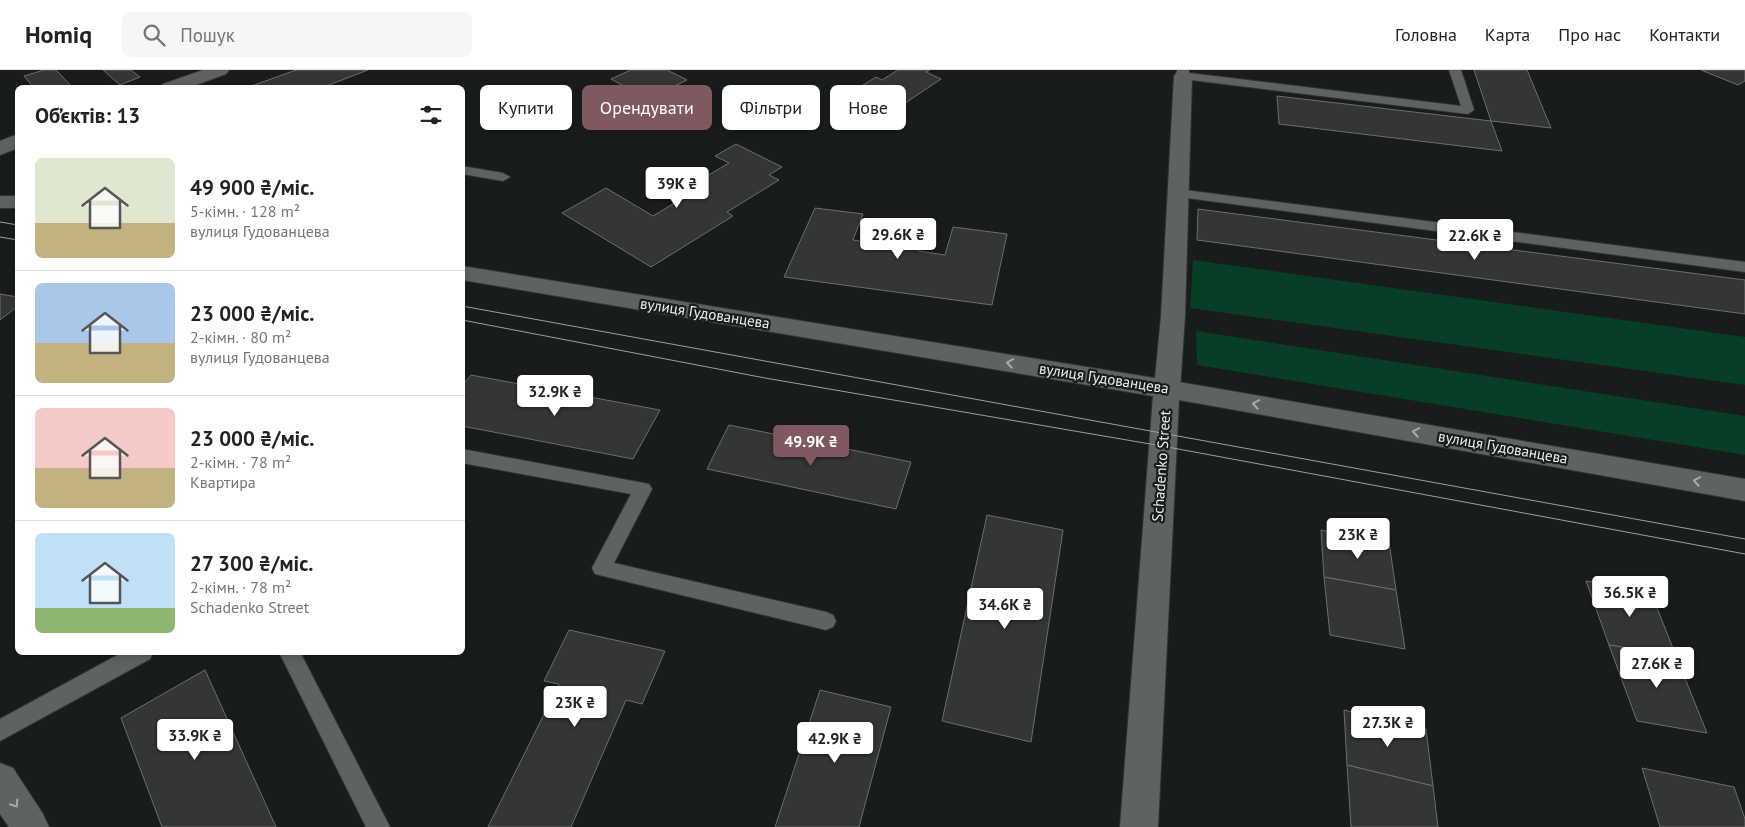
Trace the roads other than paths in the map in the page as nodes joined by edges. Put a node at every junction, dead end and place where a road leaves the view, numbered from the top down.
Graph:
1 (220, 70) edge
2 (1455, 70) edge
3 (1183, 73) edge
4 (178, 85) edge
5 (15, 142) edge
6 (0, 149) edge
7 (465, 171) edge
8 (503, 177) dead end
9 (1177, 193) junction
10 (0, 202) edge
11 (15, 202) edge
12 (1745, 267) edge
13 (465, 273) edge
14 (1167, 389) junction
15 (465, 457) edge
16 (1745, 490) edge
17 (826, 621) dead end
18 (138, 655) edge
19 (291, 655) edge
20 (0, 731) edge
21 (0, 781) edge
22 (30, 827) edge
23 (378, 827) edge
24 (1139, 827) edge

1 - 4 street
2 - 3 lane
3 - 9 street, Schadenko Street
5 - 6 street
7 - 8 lane
9 - 12 lane
9 - 14 street, Schadenko Street
10 - 11 street
14 -> 13 street, вулиця Гудованцева
16 -> 14 street, вулиця Гудованцева
14 - 24 street, Schadenko Street
15 - 17 lane
18 - 20 lane
19 - 23 lane
21 -> 22 street

